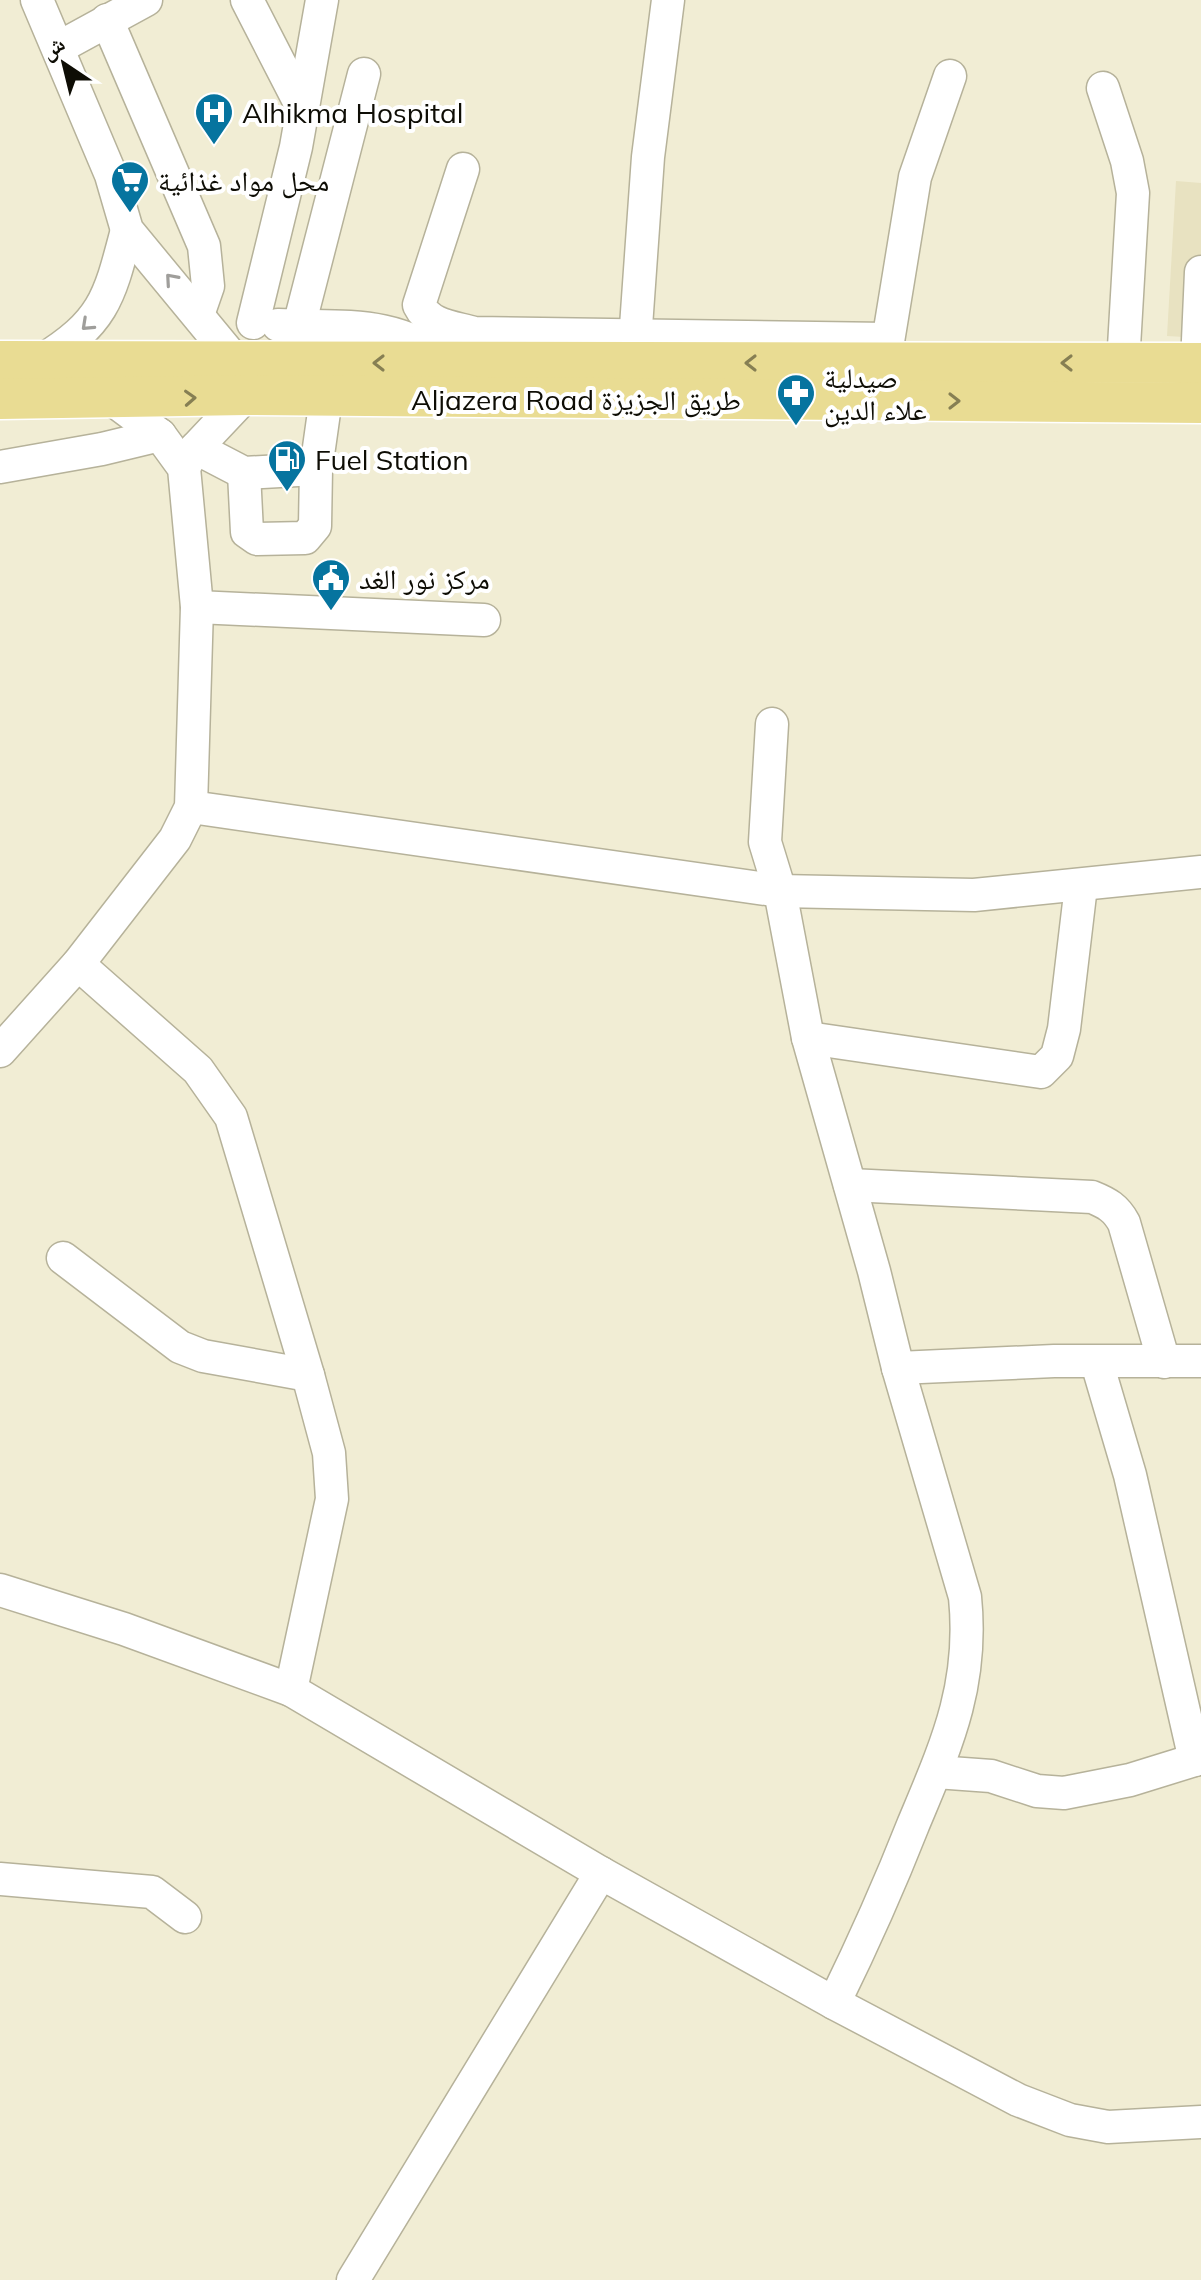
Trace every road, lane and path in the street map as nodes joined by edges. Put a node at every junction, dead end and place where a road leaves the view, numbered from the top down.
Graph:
1 (37, 0) edge
2 (146, 0) edge
3 (247, 0) edge
4 (322, 0) edge
5 (668, 0) edge
6 (107, 20) junction
7 (58, 48) junction
8 (364, 74) dead end
9 (950, 76) dead end
10 (1103, 88) dead end
11 (303, 109) junction
12 (463, 169) dead end
13 (127, 230) junction
14 (1201, 272) edge
15 (205, 320) junction
16 (253, 323) junction
17 (299, 326) junction
18 (496, 348) junction
19 (634, 350) junction
20 (886, 351) junction
21 (0, 361) edge
22 (41, 361) junction
23 (454, 363) junction
24 (1199, 363) edge
25 (1123, 364) junction
26 (241, 378) junction
27 (326, 398) junction
28 (0, 399) edge
29 (113, 400) junction
30 (1201, 403) edge
31 (160, 435) junction
32 (190, 458) junction
33 (0, 467) edge
34 (316, 469) junction
35 (244, 473) junction
36 (197, 607) junction
37 (484, 620) dead end
38 (772, 724) dead end
39 (191, 807) junction
40 (1201, 872) edge
41 (1081, 886) junction
42 (780, 891) junction
43 (78, 964) junction
44 (808, 1038) junction
45 (0, 1051) edge
46 (850, 1185) junction
47 (63, 1258) dead end
48 (1201, 1361) edge
49 (1164, 1362) junction
50 (1097, 1363) junction
51 (898, 1368) junction
52 (308, 1375) junction
53 (0, 1590) edge
54 (291, 1690) junction
55 (1198, 1759) edge
56 (936, 1772) junction
57 (601, 1873) junction
58 (0, 1879) edge
59 (185, 1917) dead end
60 (834, 2003) junction
61 (1201, 2122) edge
62 (353, 2280) edge

1 - 7 street
2 - 6 street
3 - 11 street
4 - 11 street
5 - 19 street
6 - 7 street
6 - 15 street
7 - 13 street
8 - 17 street
9 - 20 street
10 - 25 street
11 - 16 street
12 - 18 street
15 -> 13 street
13 -> 22 street
14 - 24 street
15 - 16 street
15 - 26 street
16 - 17 street
17 - 23 street
18 - 19 main road, Aljazera Road طريق الجزيزة
18 - 23 main road, Aljazera Road طريق الجزيزة
19 - 20 main road, Aljazera Road طريق الجزيزة
25 -> 20 main road, Aljazera Road طريق الجزيزة
21 - 22 main road, Aljazera Road طريق الجزيزة
22 - 26 main road, Aljazera Road طريق الجزيزة
23 -> 26 main road, Aljazera Road طريق الجزيزة
24 - 25 main road, Aljazera Road طريق الجزيزة
26 - 27 main road, Aljazera Road طريق الجزيزة
29 -> 26 main road, Aljazera Road طريق الجزيزة
26 - 32 street
27 -> 30 main road, Aljazera Road طريق الجزيزة
27 - 34 street
28 - 29 main road, Aljazera Road طريق الجزيزة
29 - 31 street
31 - 32 street
31 - 33 street
32 - 35 street
32 - 36 street
34 - 35 street
34 - 35 street
36 - 37 street
36 - 39 street
38 - 42 street
39 - 42 street
39 - 43 street
40 - 41 street
41 - 42 street
41 - 44 street
42 - 44 street
43 - 45 street
43 - 52 street
44 - 46 street
46 - 49 street
46 - 51 street
47 - 52 street
48 - 49 street
49 - 50 street
50 - 51 street
50 - 55 street
51 - 56 street
52 - 54 street
53 - 54 street
54 - 57 street
55 - 56 street
56 - 60 street
57 - 60 street
57 - 62 street
58 - 59 street
60 - 61 street

